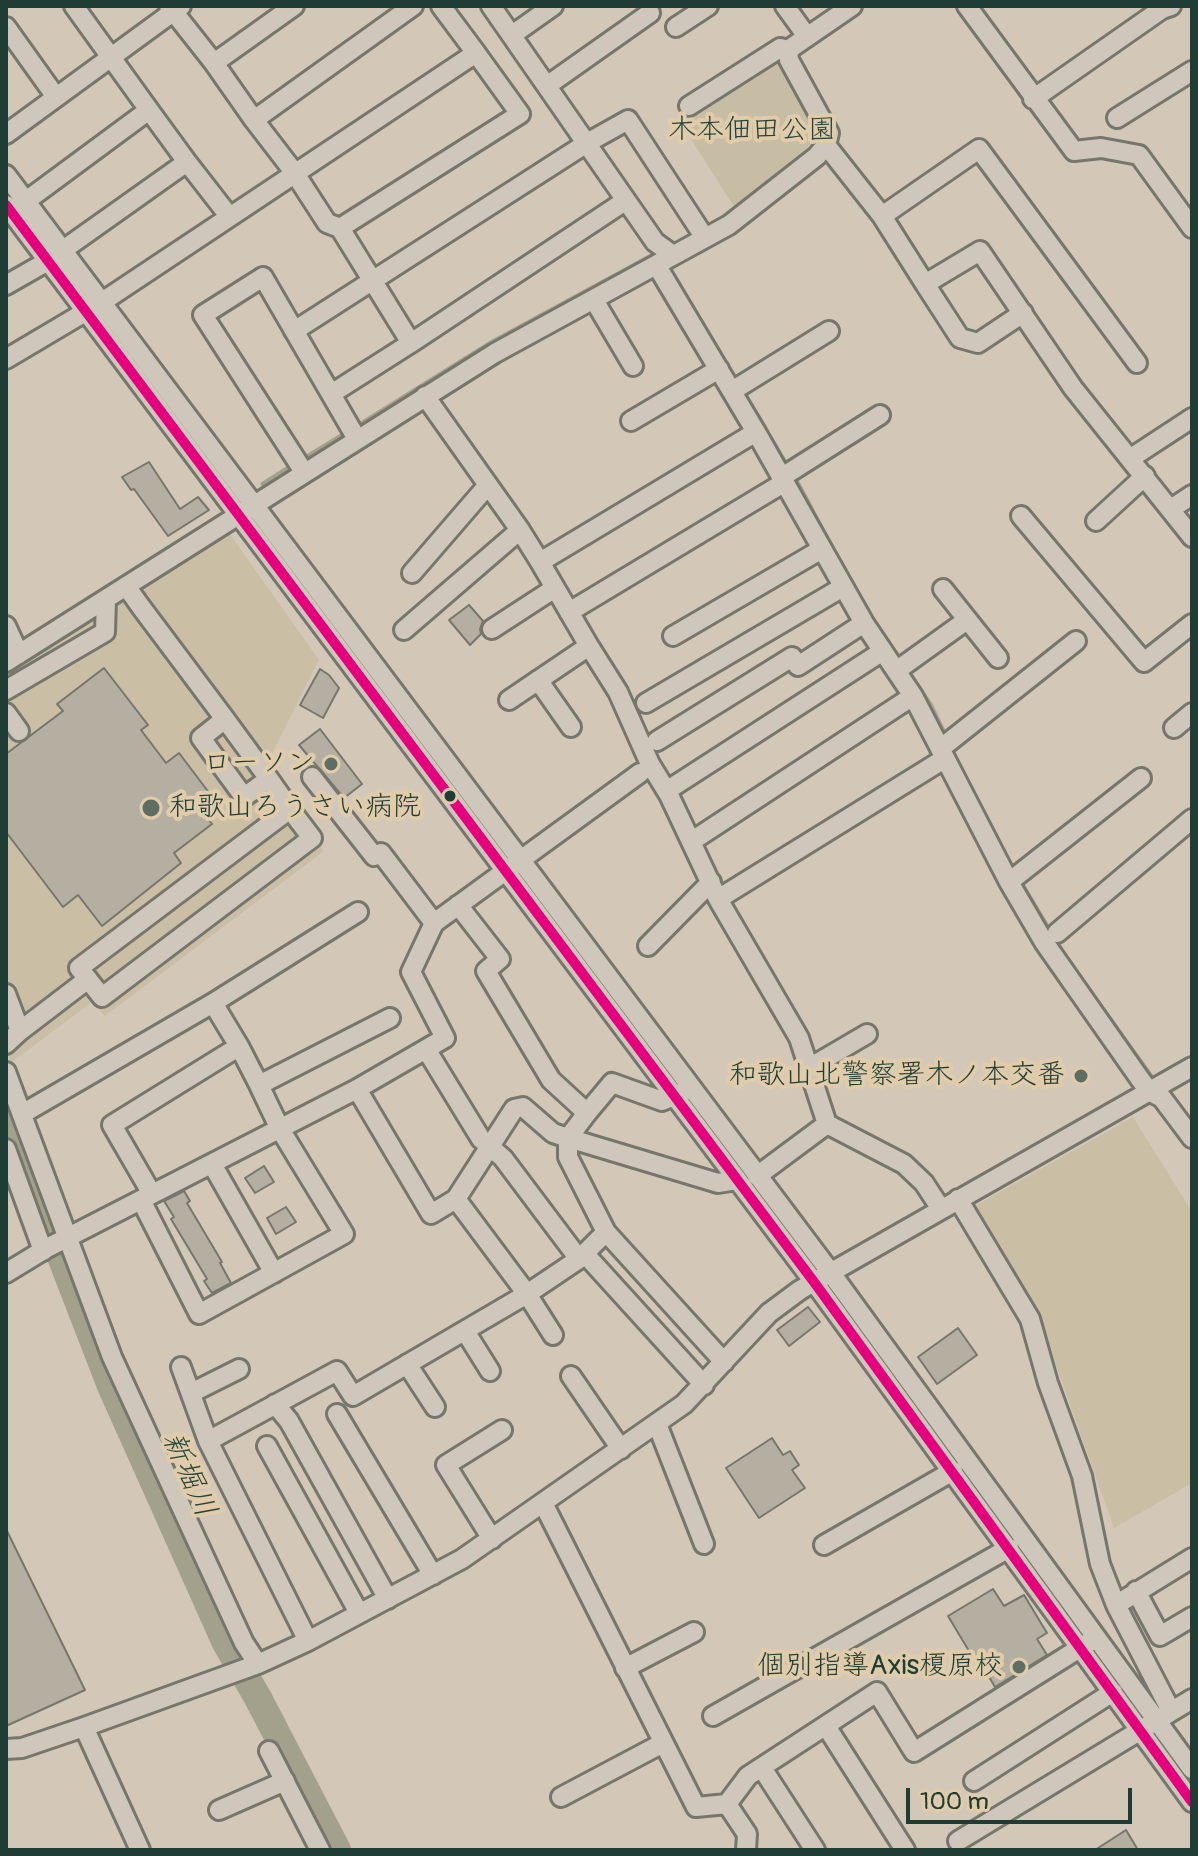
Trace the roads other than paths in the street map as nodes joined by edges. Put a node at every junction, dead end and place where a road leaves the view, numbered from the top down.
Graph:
1 (74, 6) edge
2 (294, 6) edge
3 (413, 6) edge
4 (441, 6) edge
5 (491, 6) edge
6 (553, 6) edge
7 (708, 6) edge
8 (785, 6) edge
9 (852, 6) edge
10 (967, 6) edge
11 (1171, 6) edge
12 (174, 8) edge
13 (650, 13) dead end
14 (6, 27) edge
15 (676, 27) dead end
16 (512, 35) junction
17 (806, 35) junction
18 (788, 50) junction
19 (476, 53) junction
20 (112, 56) junction
21 (214, 63) junction
22 (1192, 71) edge
23 (548, 85) junction
24 (56, 97) junction
25 (1033, 99) junction
26 (689, 106) dead end
27 (149, 110) junction
28 (1117, 118) dead end
29 (254, 120) junction
30 (6, 134) edge
31 (587, 143) junction
32 (826, 145) junction
33 (187, 162) junction
34 (294, 172) junction
35 (6, 175) edge
36 (625, 201) junction
37 (12, 208) edge
38 (229, 216) junction
39 (882, 216) junction
40 (340, 228) junction
41 (1192, 228) edge
42 (705, 238) junction
43 (55, 255) junction
44 (665, 261) junction
45 (373, 279) junction
46 (925, 284) junction
47 (6, 285) edge
48 (594, 300) junction
49 (94, 307) junction
50 (1023, 313) junction
51 (294, 331) junction
52 (829, 331) dead end
53 (411, 343) junction
54 (6, 359) edge
55 (1137, 363) dead end
56 (633, 366) dead end
57 (719, 369) junction
58 (739, 386) junction
59 (331, 394) junction
60 (425, 396) junction
61 (880, 415) dead end
62 (1192, 418) edge
63 (631, 421) dead end
64 (352, 431) junction
65 (756, 432) junction
66 (1131, 458) junction
67 (299, 465) junction
68 (788, 475) junction
69 (1145, 476) junction
70 (488, 485) junction
71 (1192, 495) edge
72 (246, 509) junction
73 (1171, 509) junction
74 (1021, 516) dead end
75 (1096, 521) dead end
76 (520, 530) junction
77 (1192, 537) edge
78 (822, 549) junction
79 (540, 562) junction
80 (412, 573) dead end
81 (126, 586) junction
82 (843, 587) junction
83 (555, 588) junction
84 (943, 589) dead end
85 (106, 600) junction
86 (569, 612) junction
87 (967, 620) junction
88 (864, 623) junction
89 (1192, 624) edge
90 (6, 626) edge
91 (492, 629) dead end
92 (404, 630) dead end
93 (673, 636) dead end
94 (1076, 641) dead end
95 (589, 646) junction
96 (883, 651) junction
97 (12, 658) edge
98 (998, 658) dead end
99 (902, 666) junction
100 (538, 680) junction
101 (6, 690) edge
102 (913, 696) junction
103 (509, 700) dead end
104 (646, 703) dead end
105 (6, 713) edge
106 (1192, 713) edge
107 (225, 719) junction
108 (571, 727) dead end
109 (1174, 728) dead end
110 (19, 731) dead end
111 (657, 741) dead end
112 (946, 748) junction
113 (640, 773) dead end
114 (312, 777) dead end
115 (1141, 778) dead end
116 (269, 779) junction
117 (674, 786) dead end
118 (290, 809) junction
119 (1192, 819) edge
120 (692, 841) junction
121 (513, 866) junction
122 (1014, 879) junction
123 (715, 890) junction
124 (458, 905) junction
125 (358, 912) dead end
126 (434, 923) junction
127 (1057, 933) dead end
128 (648, 946) dead end
129 (84, 973) junction
130 (6, 994) edge
131 (213, 1003) junction
132 (390, 1018) dead end
133 (867, 1034) dead end
134 (13, 1038) edge
135 (240, 1048) junction
136 (426, 1049) junction
137 (1192, 1067) edge
138 (809, 1068) junction
139 (6, 1072) edge
140 (259, 1085) junction
141 (1155, 1087) junction
142 (357, 1089) junction
143 (682, 1093) junction
144 (587, 1113) junction
145 (22, 1114) junction
146 (827, 1124) junction
147 (280, 1129) junction
148 (568, 1138) junction
149 (1192, 1138) edge
150 (490, 1147) junction
151 (6, 1149) edge
152 (212, 1164) junction
153 (10, 1173) edge
154 (757, 1176) junction
155 (737, 1180) junction
156 (146, 1197) junction
157 (456, 1199) junction
158 (958, 1199) junction
159 (941, 1209) junction
160 (606, 1232) junction
161 (55, 1244) junction
162 (582, 1256) junction
163 (6, 1273) edge
164 (274, 1273) junction
165 (831, 1273) junction
166 (814, 1282) junction
167 (527, 1294) junction
168 (465, 1331) junction
169 (553, 1335) dead end
170 (724, 1362) junction
171 (407, 1364) junction
172 (181, 1367) dead end
173 (239, 1369) dead end
174 (490, 1371) dead end
175 (571, 1376) dead end
176 (704, 1385) junction
177 (191, 1393) junction
178 (275, 1404) junction
179 (435, 1407) dead end
180 (337, 1414) dead end
181 (657, 1424) junction
182 (502, 1430) dead end
183 (208, 1441) junction
184 (267, 1446) dead end
185 (621, 1449) junction
186 (953, 1471) junction
187 (543, 1503) junction
188 (492, 1539) junction
189 (704, 1544) dead end
190 (824, 1545) dead end
191 (1009, 1548) junction
192 (1192, 1558) edge
193 (433, 1575) junction
194 (1136, 1591) junction
195 (388, 1599) junction
196 (1116, 1605) junction
197 (359, 1613) junction
198 (1192, 1617) edge
199 (694, 1632) dead end
200 (308, 1641) junction
201 (1089, 1642) junction
202 (255, 1665) junction
203 (625, 1668) junction
204 (1113, 1692) junction
205 (1192, 1699) edge
206 (713, 1716) dead end
207 (1164, 1716) junction
208 (826, 1726) junction
209 (84, 1727) junction
210 (1139, 1729) junction
211 (663, 1743) junction
212 (6, 1749) edge
213 (269, 1751) dead end
214 (762, 1768) junction
215 (1192, 1769) edge
216 (285, 1781) junction
217 (974, 1781) dead end
218 (561, 1797) dead end
219 (1192, 1802) edge
220 (727, 1804) junction
221 (219, 1810) dead end
222 (958, 1841) dead end
223 (140, 1850) edge
224 (320, 1850) edge
225 (746, 1850) edge
226 (815, 1850) edge
227 (905, 1850) edge

1 - 20 street
2 - 21 street
3 - 29 street
4 - 19 street
5 - 16 street
6 - 16 street
7 - 15 street
8 - 17 street
9 - 17 street
10 - 25 street
11 - 25 street
12 - 20 street
12 - 21 street
13 - 23 street
14 - 24 street
16 - 23 street
17 - 18 street
18 - 26 street
18 - 32 street
19 - 34 street
19 - 40 street
20 - 24 street
20 - 27 street
21 - 29 street
22 - 28 street
23 - 31 street
24 - 30 street
25 - 41 street
27 - 33 street
27 - 37 street
29 - 34 street
31 - 36 street
31 - 42 street
31 - 45 street
32 - 39 street
32 - 42 street
33 - 38 street
33 - 43 street
34 - 38 street
34 - 40 street
35 - 37 street
36 - 44 street
36 - 53 street
37 - 43 street
38 - 49 street
39 - 46 street
39 - 55 street
40 - 45 street
42 - 44 street
43 - 47 street
43 - 49 street
44 - 48 street
44 - 57 street
45 - 51 street
45 - 53 street
46 - 50 street
46 - 50 street
48 - 56 street
48 - 60 street
49 - 54 street
49 - 72 street
50 - 66 street
51 - 59 street
51 - 67 street
52 - 58 street
53 - 59 street
57 - 58 street
57 - 63 street
58 - 65 street
59 - 64 street
60 - 64 street
60 - 70 street
61 - 68 street
62 - 66 street
64 - 67 street
65 - 68 street
65 - 79 street
66 - 69 street
67 - 72 street
68 - 78 street
68 - 86 street
69 - 73 street
69 - 75 street
70 - 76 street
70 - 80 street
71 - 73 street
72 - 81 street
72 - 121 street
73 - 77 street
74 - 89 street
76 - 79 street
76 - 92 street
78 - 82 street
78 - 93 street
79 - 83 street
81 - 85 street
81 - 107 street
82 - 88 street
82 - 104 street
83 - 86 street
83 - 91 street
84 - 87 street
85 - 97 street
85 - 101 street
86 - 95 street
87 - 98 street
87 - 99 street
88 - 96 street
88 - 111 street
90 - 97 street
94 - 112 street
95 - 100 street
95 - 120 street
96 - 99 street
96 - 117 street
99 - 102 street
100 - 103 street
100 - 108 street
102 - 112 street
102 - 120 street
105 - 110 street
106 - 109 street
107 - 116 street
107 - 116 street
112 - 122 street
112 - 123 street
113 - 121 street
114 - 126 street
115 - 122 street
116 - 118 street
118 - 129 street
118 - 129 street
119 - 127 street
120 - 123 street
121 - 124 street
121 - 143 street
122 - 141 street
123 - 128 street
123 - 138 street
124 - 126 street
124 - 144 street
125 - 131 street
126 - 136 street
129 - 134 street
130 - 134 street
131 - 135 street
131 - 145 street
132 - 140 street
133 - 138 street
135 - 140 street
135 - 156 street
136 - 142 street
136 - 150 street
137 - 141 street
138 - 146 street
139 - 145 street
140 - 147 street
141 - 149 street
141 - 158 street
142 - 147 street
142 - 157 street
143 - 144 street
143 - 154 street
143 - 155 street
144 - 148 street
145 - 161 street
146 - 154 street
146 - 159 street
147 - 152 street
147 - 164 street
148 - 150 street
148 - 155 street
148 - 160 street
150 - 157 street
150 - 162 street
151 - 153 street
152 - 156 street
152 - 164 street
153 - 161 street
154 - 165 street
155 - 166 street
156 - 161 street
156 - 164 street
157 - 167 street
158 - 159 street
158 - 196 street
159 - 165 street
160 - 162 street
160 - 170 street
161 - 163 street
161 - 202 street
162 - 167 street
162 - 176 street
165 - 166 street
165 - 201 street
166 - 170 street
166 - 186 street
167 - 168 street
167 - 169 street
168 - 171 street
168 - 174 street
170 - 176 street
171 - 178 street
171 - 179 street
172 - 177 street
173 - 177 street
175 - 185 street
176 - 181 street
177 - 183 street
178 - 183 street
178 - 195 street
180 - 193 street
181 - 185 street
181 - 189 street
182 - 188 street
183 - 200 street
184 - 197 street
185 - 187 street
186 - 190 street
186 - 191 street
187 - 188 street
187 - 203 street
188 - 193 street
191 - 201 street
191 - 206 street
192 - 194 street
193 - 195 street
194 - 196 street
194 - 198 street
195 - 197 street
196 - 207 street
197 - 200 street
199 - 203 street
200 - 202 street
201 - 204 street
201 - 207 street
201 - 208 street
202 - 209 street
203 - 211 street
204 - 210 street
204 - 217 street
205 - 207 street
207 - 210 street
207 - 215 street
208 - 214 street
208 - 227 street
209 - 212 street
209 - 223 street
210 - 219 street
210 - 222 street
211 - 218 street
211 - 220 street
213 - 216 street
214 - 220 street
214 - 226 street
216 - 221 street
216 - 224 street
220 - 225 street

